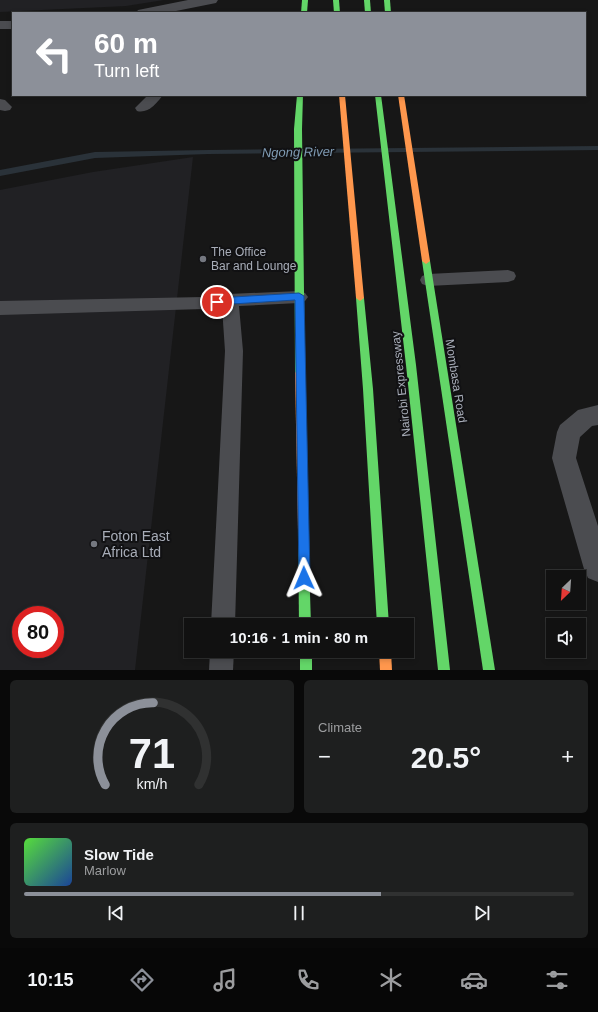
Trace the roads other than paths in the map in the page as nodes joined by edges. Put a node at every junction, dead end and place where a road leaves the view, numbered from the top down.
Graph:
1 (211, 0) edge
2 (305, 0) edge
3 (336, 0) edge
4 (367, 0) edge
5 (387, 0) edge
6 (149, 12) edge
7 (304, 12) edge
8 (336, 12) edge
9 (368, 12) edge
10 (388, 12) edge
11 (0, 25) edge
12 (12, 25) edge
13 (155, 96) edge
14 (300, 96) edge
15 (342, 96) edge
16 (378, 96) edge
17 (400, 96) edge
18 (142, 108) dead end
19 (508, 276) dead end
20 (428, 280) junction
21 (299, 296) junction
22 (229, 300) junction
23 (0, 308) edge
24 (598, 415) edge
25 (598, 568) edge
26 (223, 618) edge
27 (305, 618) edge
28 (383, 618) edge
29 (222, 658) edge
30 (306, 658) edge
31 (385, 658) edge
32 (221, 670) edge
33 (306, 670) edge
34 (386, 670) edge
35 (444, 670) edge
36 (489, 670) edge

1 - 6 street
2 - 7 highway
3 - 8 highway
4 - 9 highway
5 - 10 highway
11 - 12 street
13 - 18 lane
14 - 21 highway
15 - 28 highway
16 - 35 highway, Nairobi Expressway
17 - 20 highway, Mombasa Road
19 - 20 lane
20 - 36 highway, Mombasa Road
21 - 22 lane
21 - 27 highway
22 - 23 lane
22 - 26 lane
24 - 25 street
29 - 32 lane
30 - 33 highway
31 - 34 highway

